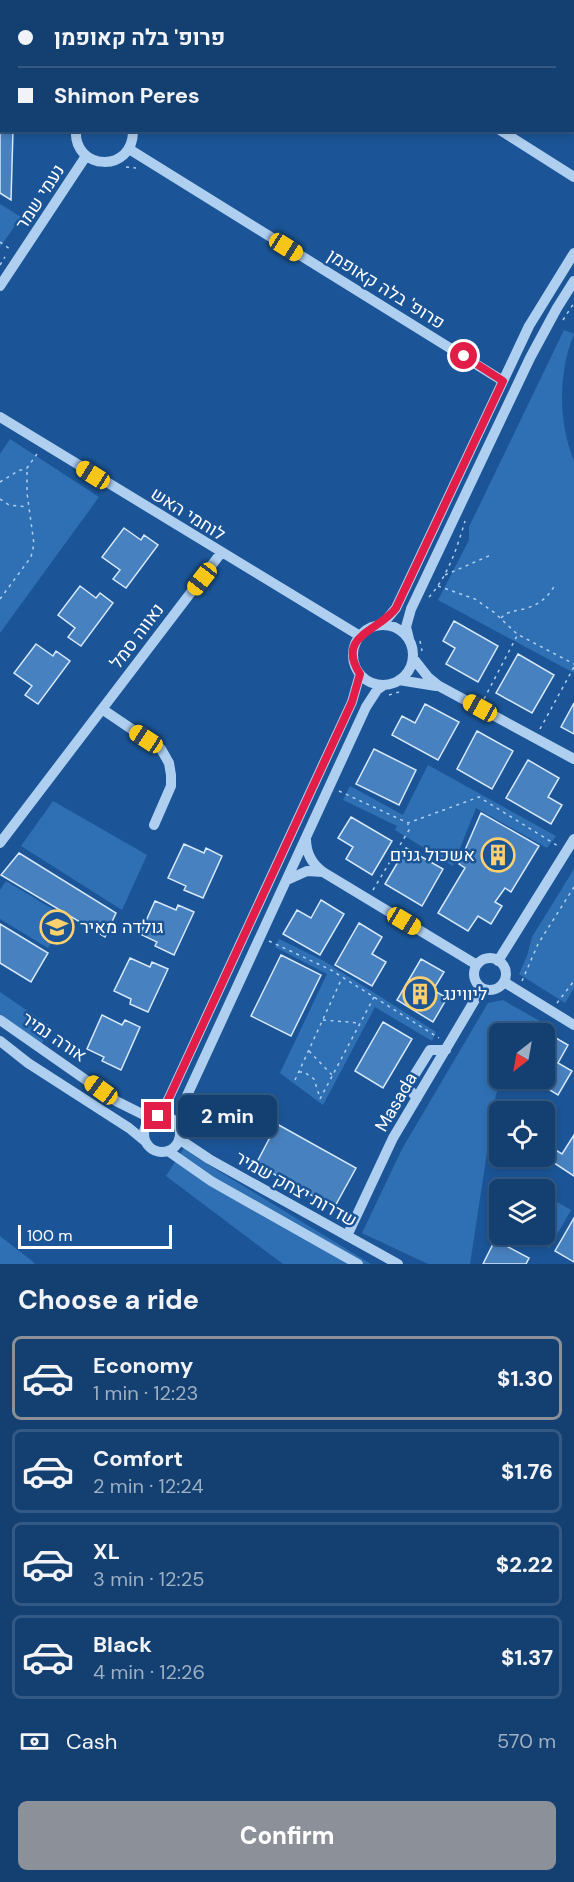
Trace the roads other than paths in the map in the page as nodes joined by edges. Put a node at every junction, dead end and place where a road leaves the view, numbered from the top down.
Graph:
1 (76, 132) edge
2 (133, 132) edge
3 (503, 132) edge
4 (129, 149) junction
5 (86, 156) junction
6 (574, 177) edge
7 (574, 253) edge
8 (574, 281) edge
9 (0, 286) edge
10 (503, 381) junction
11 (0, 417) edge
12 (221, 554) junction
13 (379, 625) junction
14 (360, 636) junction
15 (414, 638) junction
16 (413, 658) junction
17 (360, 674) junction
18 (399, 680) junction
19 (384, 685) junction
20 (445, 689) junction
21 (102, 710) junction
22 (574, 759) edge
23 (154, 825) dead end
24 (306, 838) junction
25 (574, 839) edge
26 (0, 843) edge
27 (323, 872) junction
28 (286, 881) junction
29 (498, 961) junction
30 (477, 965) junction
31 (504, 982) junction
32 (482, 988) junction
33 (0, 1020) edge
34 (574, 1024) edge
35 (0, 1041) edge
36 (155, 1118) junction
37 (179, 1133) junction
38 (146, 1142) junction
39 (168, 1151) junction
40 (347, 1236) junction
41 (358, 1264) edge
42 (398, 1264) edge

1 - 5 street
2 - 4 street
3 - 6 street
4 - 5 street
4 - 10 street, פרופ' בלה קאופמן
5 - 9 street, נעמי שמר
7 - 10 street
8 - 15 street
10 - 13 street
11 - 12 street, לוחמי האש
12 - 14 street, לוחמי האש
12 - 21 street, נאווה סמל
13 - 14 street
13 - 15 street
14 - 17 street
15 - 16 street
16 - 18 street
16 - 20 street
17 - 19 street
17 - 36 street
18 - 19 street
18 - 20 street
19 - 24 street
20 - 22 street
21 - 23 street
21 - 26 street, נאווה סמל
24 - 27 street
24 - 28 street
25 - 29 street
27 - 28 street
27 - 30 street
28 - 37 street
29 - 30 street
29 - 31 street
30 - 32 street
31 - 32 street
31 - 34 street
32 - 40 street, Masada
33 - 36 street, אורה נמיר
35 - 38 street, אורה נמיר
36 - 37 street
36 - 38 street
37 - 39 street
37 - 40 street, שדרות יצחק שמיר
38 - 39 street
39 - 41 street, שדרות יצחק שמיר
40 - 42 street, שדרות יצחק שמיר

